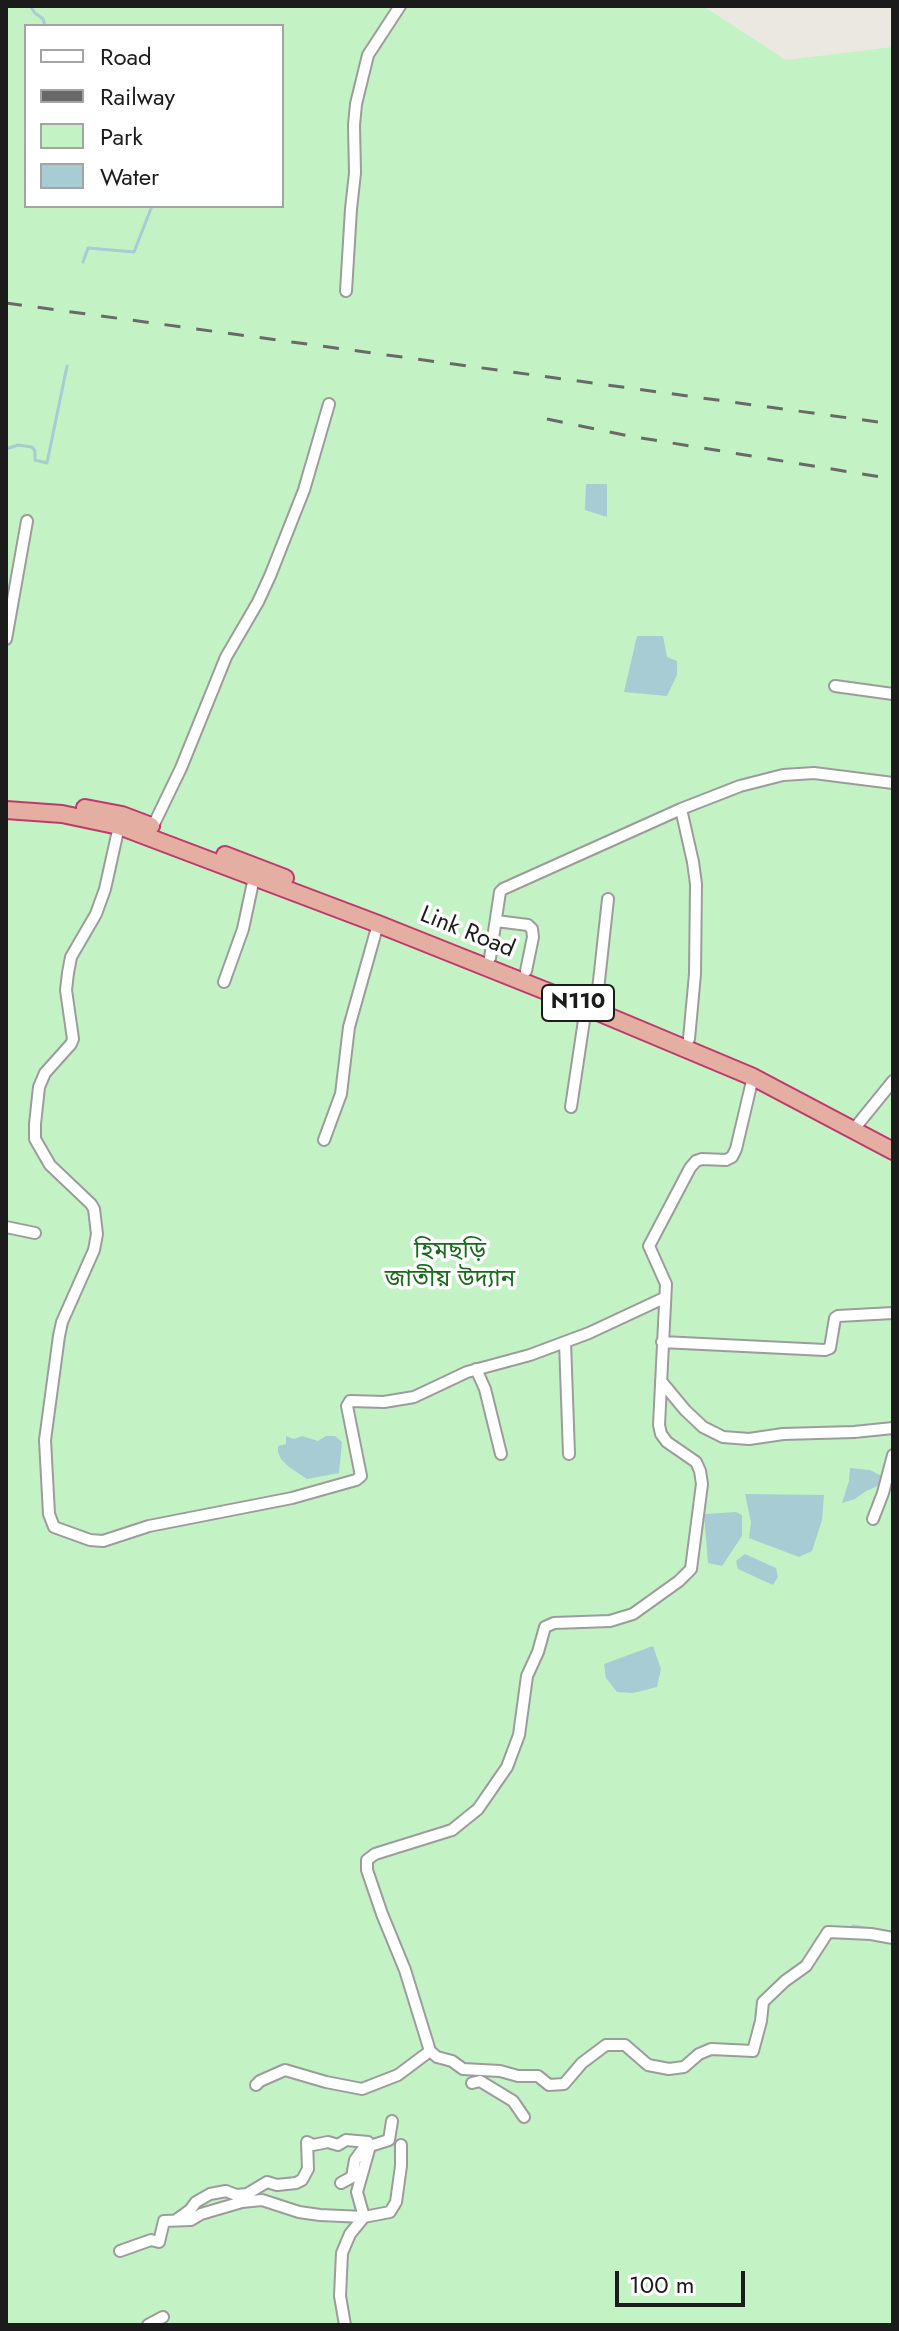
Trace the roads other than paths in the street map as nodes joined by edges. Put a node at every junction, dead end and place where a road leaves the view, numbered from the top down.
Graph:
1 (400, 6) edge
2 (346, 291) dead end
3 (329, 404) dead end
4 (27, 521) dead end
5 (6, 639) edge
6 (835, 686) dead end
7 (893, 694) edge
8 (893, 783) edge
9 (6, 798) edge
10 (681, 809) junction
11 (6, 810) edge
12 (119, 826) junction
13 (153, 826) junction
14 (255, 873) junction
15 (608, 899) dead end
16 (496, 921) junction
17 (378, 924) junction
18 (490, 958) junction
19 (526, 971) junction
20 (224, 982) dead end
21 (592, 1003) junction
22 (689, 1039) junction
23 (753, 1077) junction
24 (893, 1081) edge
25 (571, 1107) dead end
26 (857, 1125) junction
27 (893, 1138) edge
28 (324, 1140) dead end
29 (893, 1151) edge
30 (6, 1227) edge
31 (35, 1233) dead end
32 (664, 1298) junction
33 (893, 1313) edge
34 (565, 1342) junction
35 (662, 1342) junction
36 (476, 1369) junction
37 (661, 1381) junction
38 (893, 1428) edge
39 (501, 1454) dead end
40 (569, 1454) dead end
41 (893, 1455) edge
42 (873, 1519) dead end
43 (893, 1938) edge
44 (430, 2051) junction
45 (472, 2083) dead end
46 (256, 2085) dead end
47 (524, 2117) dead end
48 (392, 2121) dead end
49 (401, 2145) dead end
50 (341, 2183) dead end
51 (364, 2217) junction
52 (175, 2221) junction
53 (120, 2251) dead end
54 (163, 2317) dead end
55 (148, 2325) edge
56 (345, 2325) edge

1 - 2 street
3 - 13 street
4 - 5 street
6 - 7 street
8 - 10 street
9 - 13 highway, Link Road / N110
10 - 16 street
10 - 22 street
11 - 12 highway, Link Road / N110
12 - 14 highway, Link Road / N110
12 - 36 street
13 - 14 highway, Link Road / N110
14 - 17 highway, Link Road / N110
14 - 18 highway, Link Road / N110
14 - 20 street
15 - 21 street
16 - 18 street
16 - 19 street
17 - 21 highway, Link Road / N110
17 - 28 street
18 - 19 highway, Link Road / N110
19 - 21 highway, Link Road / N110
21 - 22 highway, Link Road / N110
21 - 23 highway, Link Road / N110
21 - 25 street
22 - 26 highway, Link Road / N110
23 - 26 highway, Link Road / N110
23 - 32 street
24 - 26 street
26 - 27 highway, Link Road / N110
26 - 29 highway, Link Road / N110
30 - 31 street
32 - 34 street
32 - 35 street
33 - 35 street
34 - 36 street
34 - 40 street
35 - 37 street
36 - 39 street
37 - 38 street
37 - 44 street
41 - 42 street
43 - 44 street
44 - 46 street
45 - 47 street
48 - 51 street
49 - 51 street
50 - 52 street
51 - 52 street
51 - 56 street
52 - 53 street
54 - 55 street

